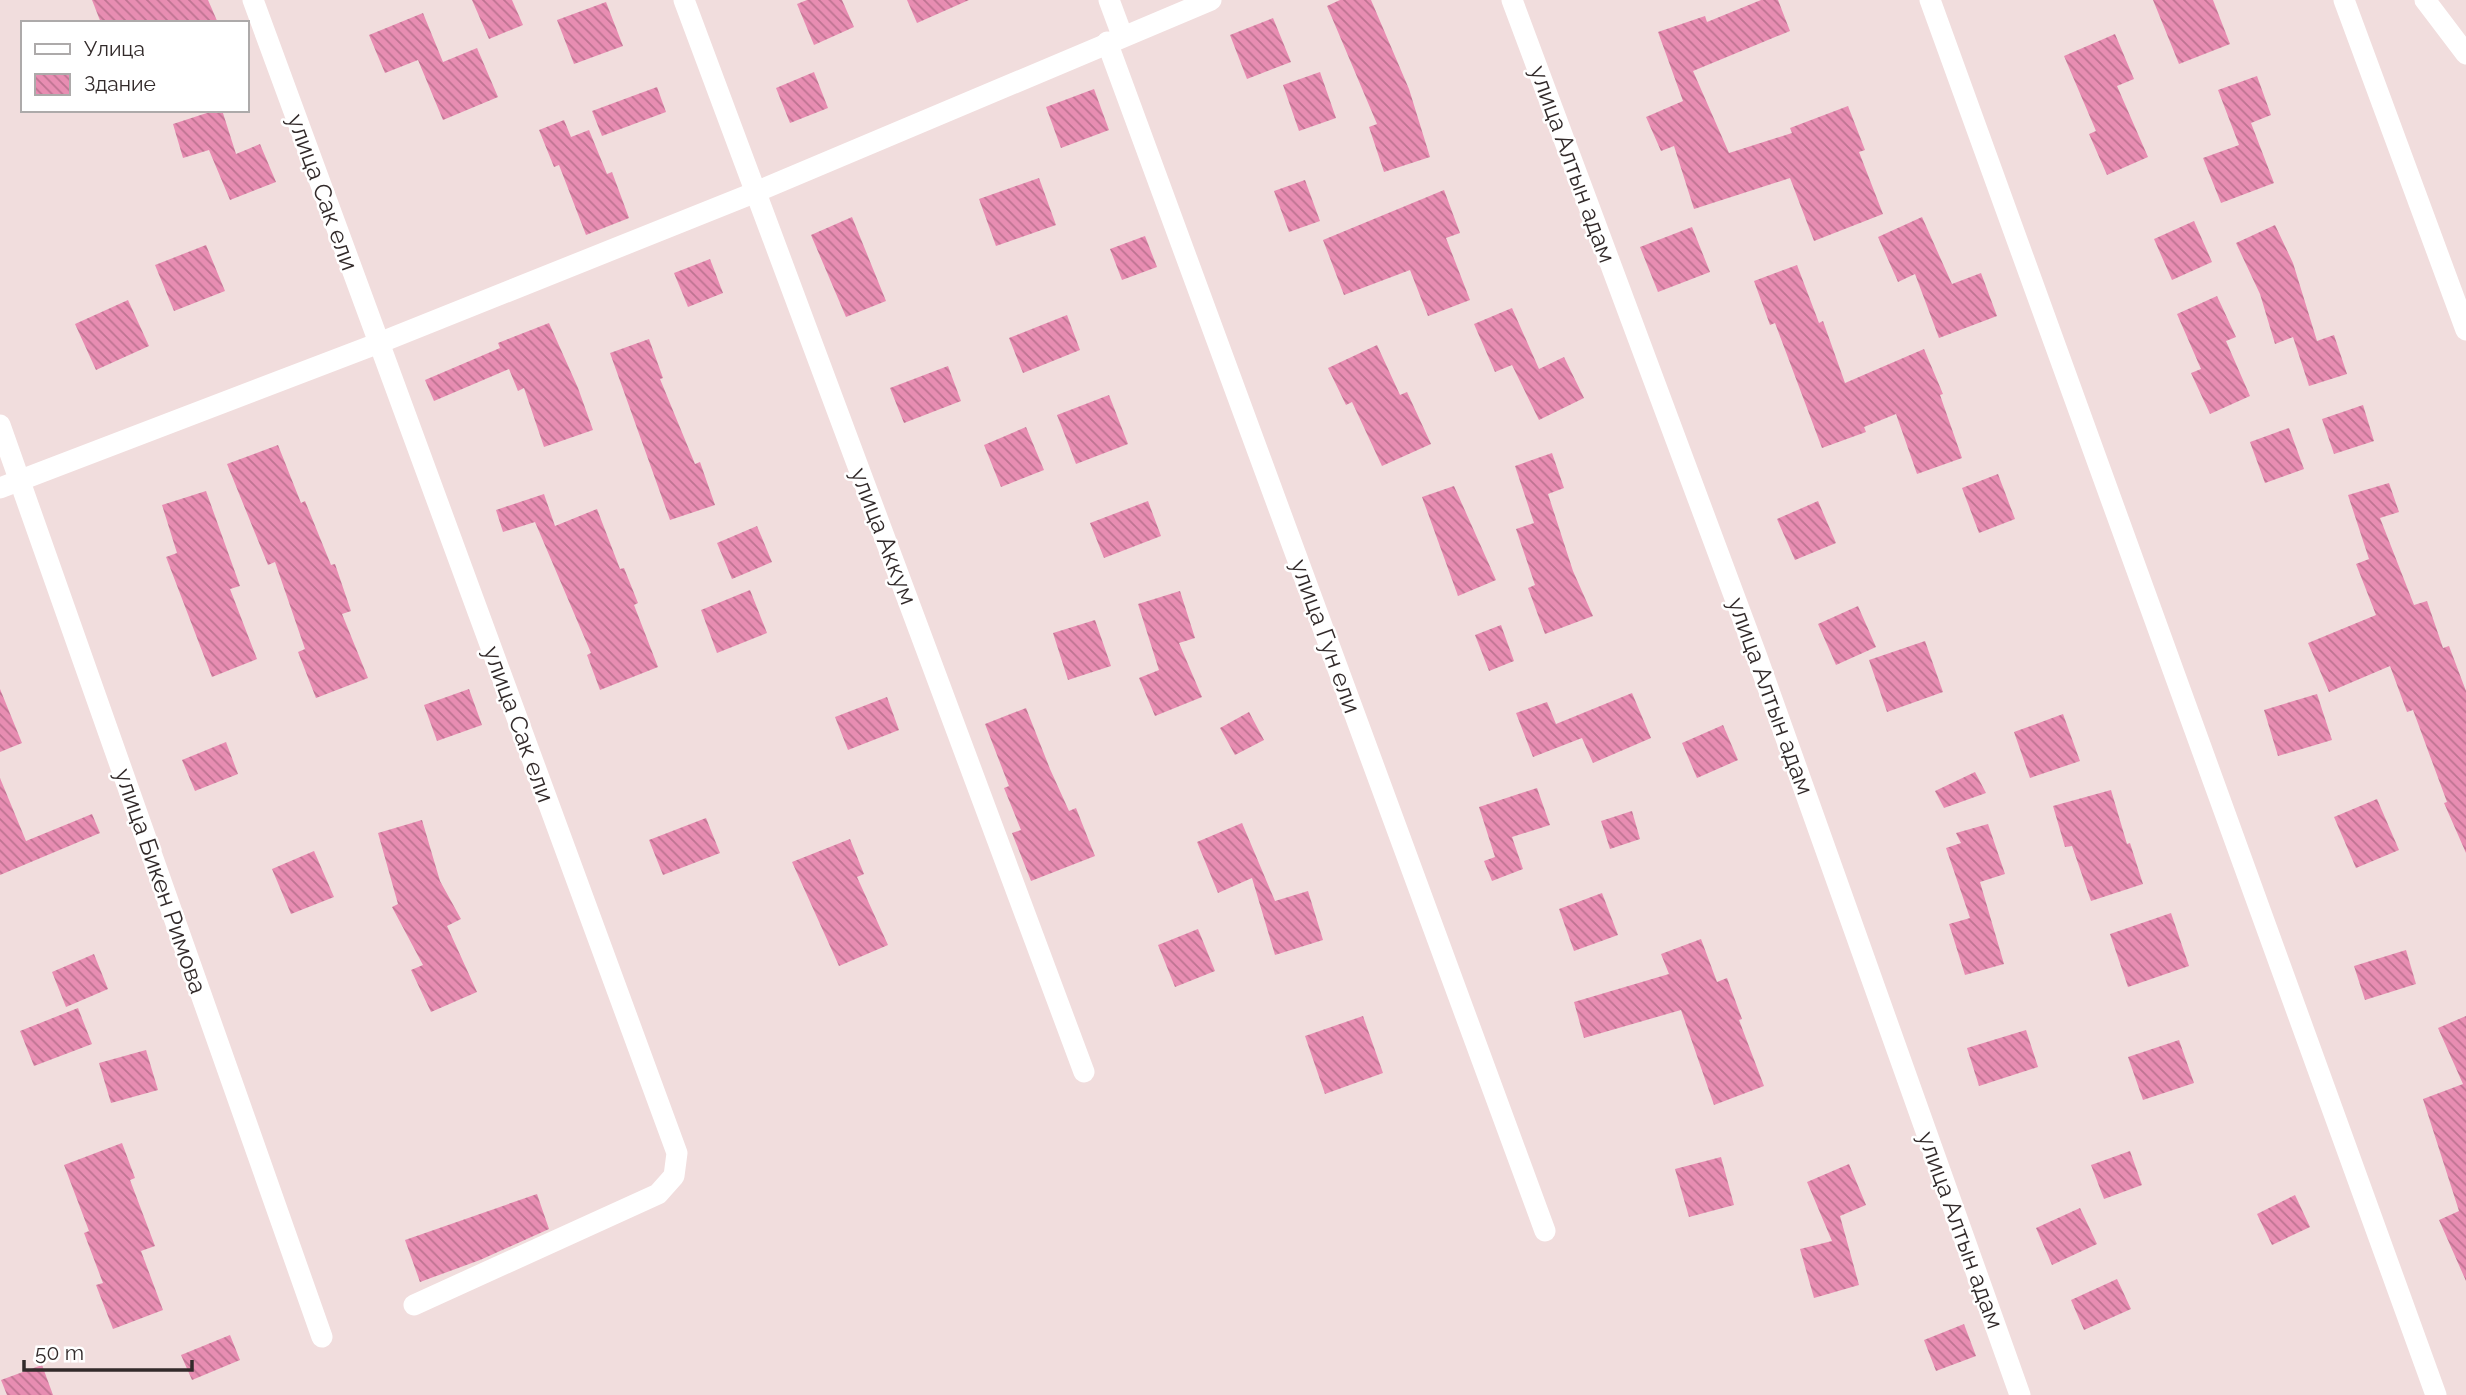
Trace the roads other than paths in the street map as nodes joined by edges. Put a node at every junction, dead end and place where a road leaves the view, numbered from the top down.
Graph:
1 (253, 0) edge
2 (684, 0) edge
3 (1108, 0) edge
4 (1211, 0) edge
5 (1512, 0) edge
6 (1930, 0) edge
7 (2344, 0) edge
8 (2425, 0) edge
9 (1114, 39) junction
10 (2466, 54) edge
11 (756, 192) junction
12 (2466, 330) edge
13 (379, 343) junction
14 (0, 425) edge
15 (20, 480) junction
16 (0, 488) edge
17 (1084, 1072) dead end
18 (1545, 1231) dead end
19 (414, 1305) dead end
20 (322, 1337) dead end
21 (2020, 1395) edge
22 (2435, 1395) edge

1 - 13 street, улица Сак ели
2 - 11 street, улица Аккум
3 - 9 street, улица Гун ели
4 - 9 street
5 - 21 street, улица Алтын адам
6 - 22 street
7 - 12 street
8 - 10 street
9 - 11 street
9 - 18 street, улица Гун ели
11 - 13 street
11 - 17 street, улица Аккум
13 - 15 street
13 - 19 street, улица Сак ели
14 - 15 street, улица Бикен Римова
15 - 16 street
15 - 20 street, улица Бикен Римова

